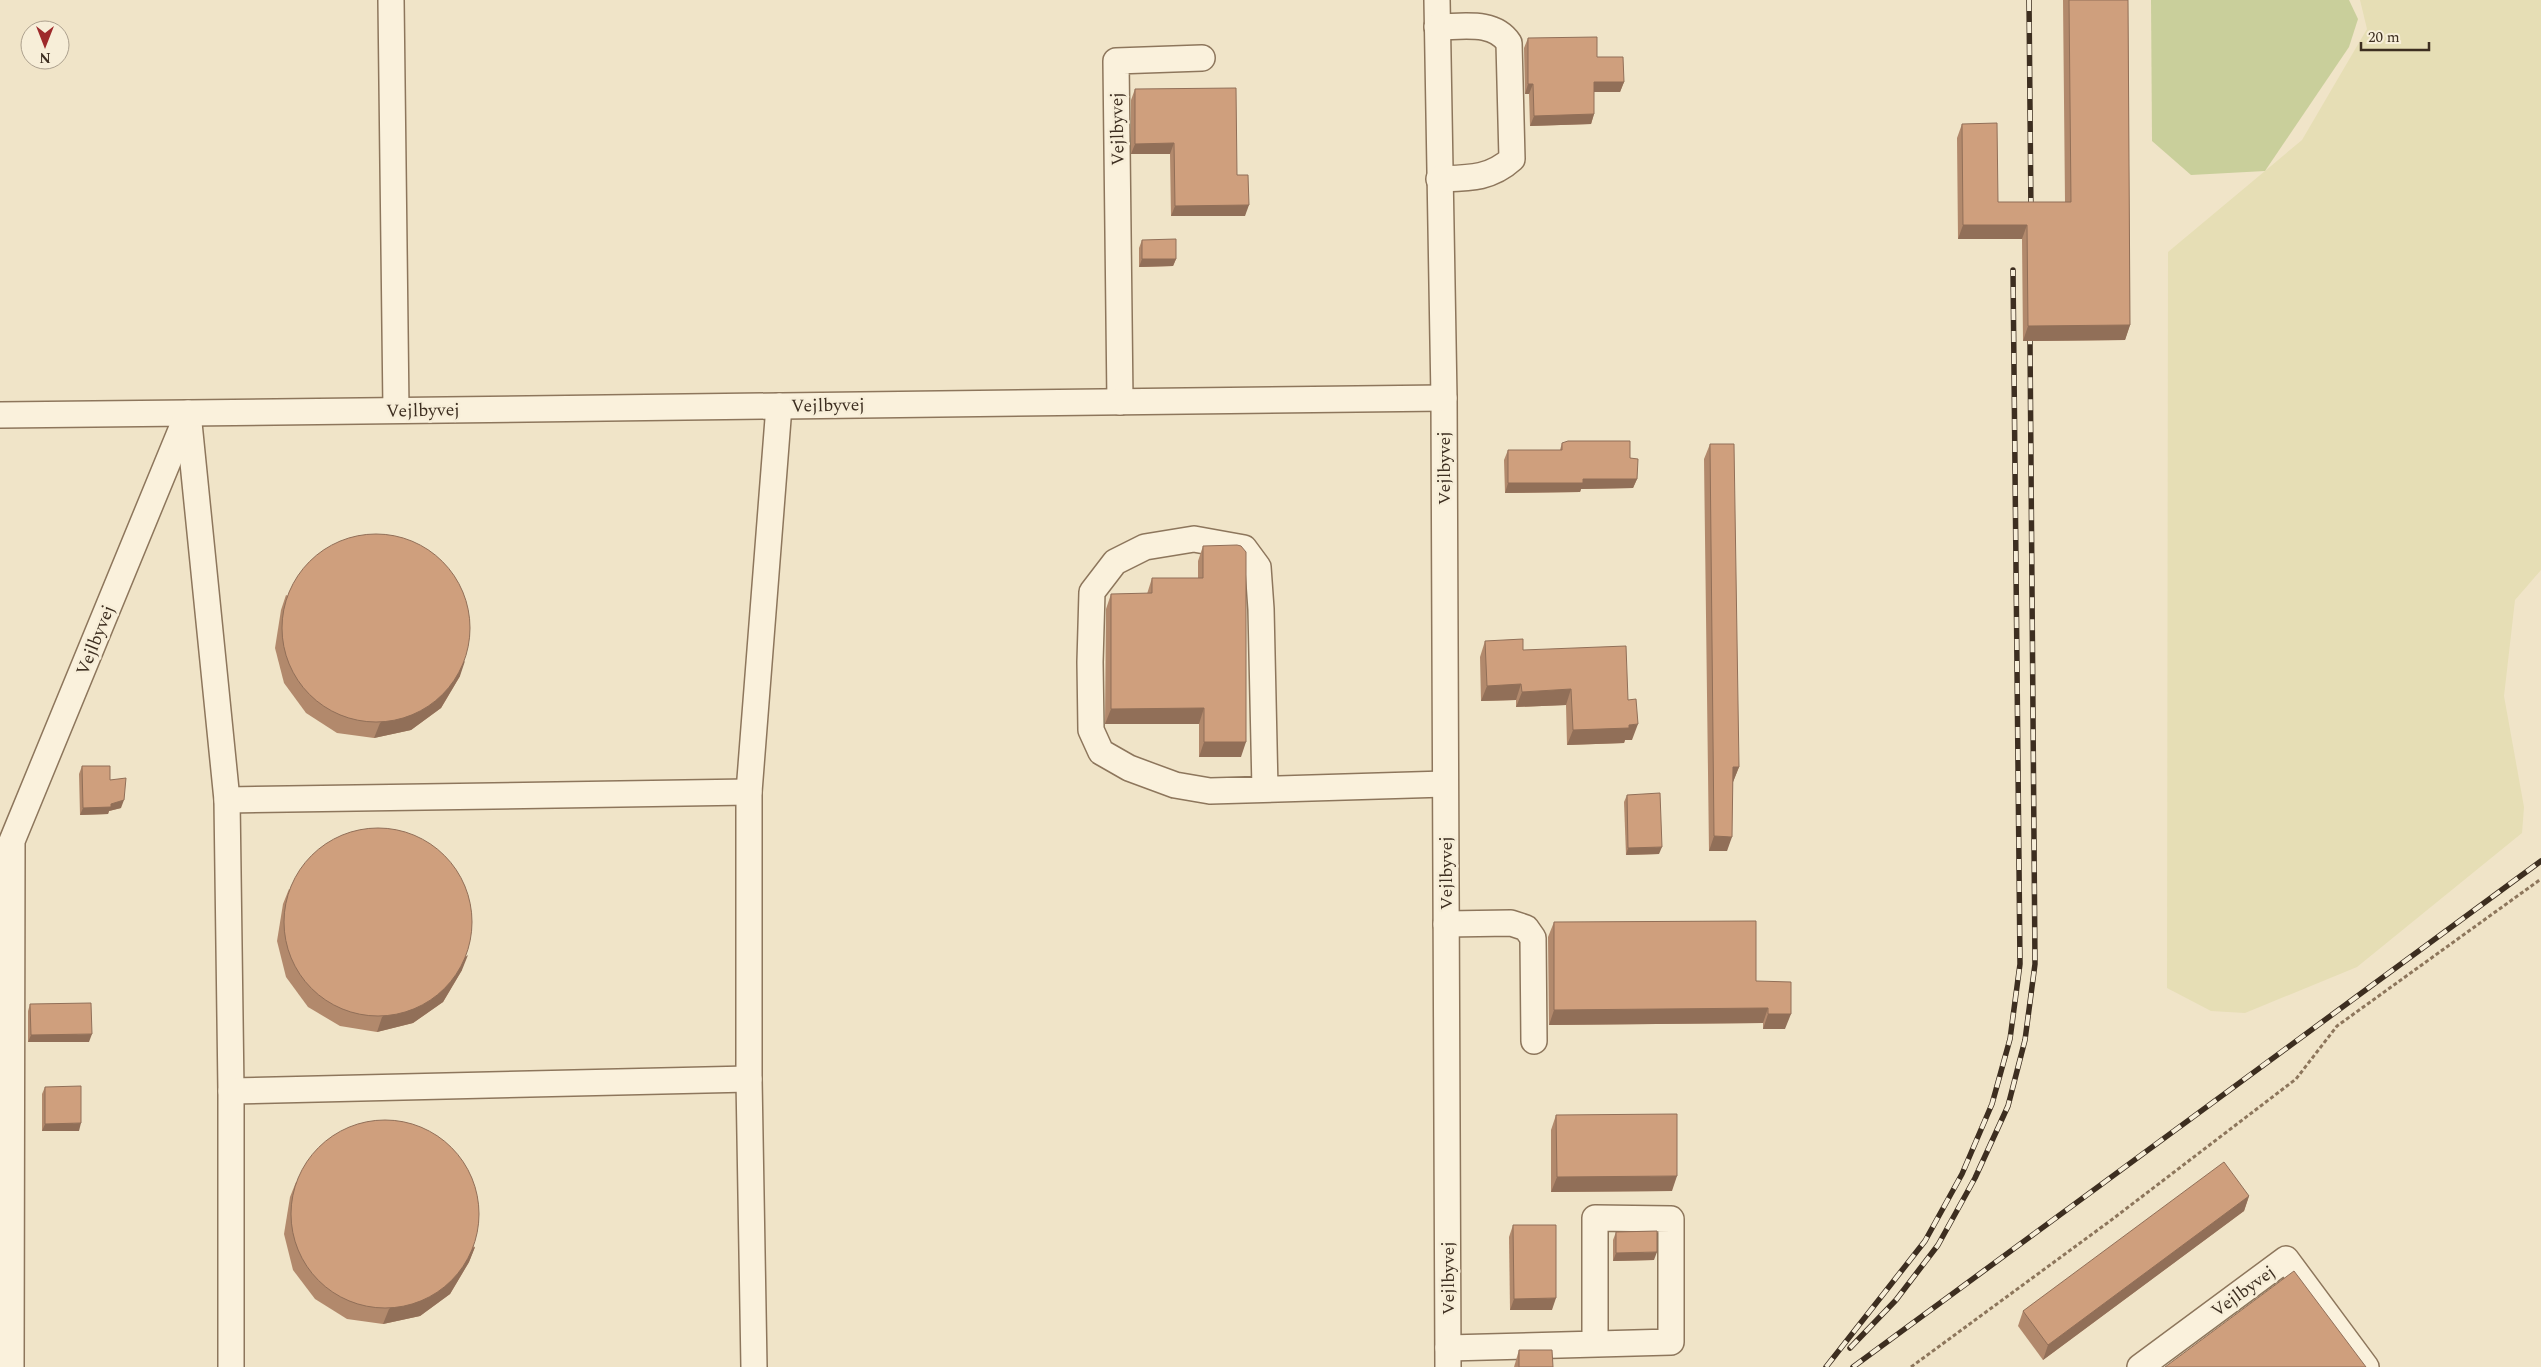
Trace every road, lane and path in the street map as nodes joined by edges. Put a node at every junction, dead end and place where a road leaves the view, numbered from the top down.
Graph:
1 (391, 0) edge
2 (1437, 0) edge
3 (1437, 27) junction
4 (1202, 58) dead end
5 (1439, 179) junction
6 (1444, 398) junction
7 (1120, 402) junction
8 (779, 406) junction
9 (396, 410) junction
10 (188, 413) junction
11 (0, 415) edge
12 (1445, 784) junction
13 (1265, 789) junction
14 (749, 792) junction
15 (227, 800) junction
16 (2541, 879) edge
17 (1446, 924) junction
18 (1534, 1041) dead end
19 (749, 1080) junction
20 (231, 1091) junction
21 (1594, 1344) junction
22 (1448, 1357) edge
23 (11, 1367) edge
24 (231, 1367) edge
25 (754, 1367) edge
26 (1911, 1367) edge
27 (2140, 1367) edge
28 (2366, 1367) edge

1 - 9 street
2 - 3 street, Vejlbyvej
3 - 5 street, Vejlbyvej
3 - 5 street
4 - 7 street, Vejlbyvej
5 - 6 street, Vejlbyvej
6 - 7 street, Vejlbyvej
6 - 12 street, Vejlbyvej
7 - 8 street, Vejlbyvej
8 - 9 street, Vejlbyvej
8 - 14 street
9 - 10 street, Vejlbyvej
10 - 11 street
10 - 15 street
10 - 23 street, Vejlbyvej
12 - 13 street
12 - 17 street, Vejlbyvej
13 - 13 street
14 - 15 street
14 - 19 street
15 - 20 street
16 - 26 path
17 - 18 street
17 - 22 street, Vejlbyvej
19 - 20 street
19 - 25 street
20 - 24 street
21 - 21 street, Vejlbyvej
21 - 22 street, Vejlbyvej
27 - 28 street, Vejlbyvej

